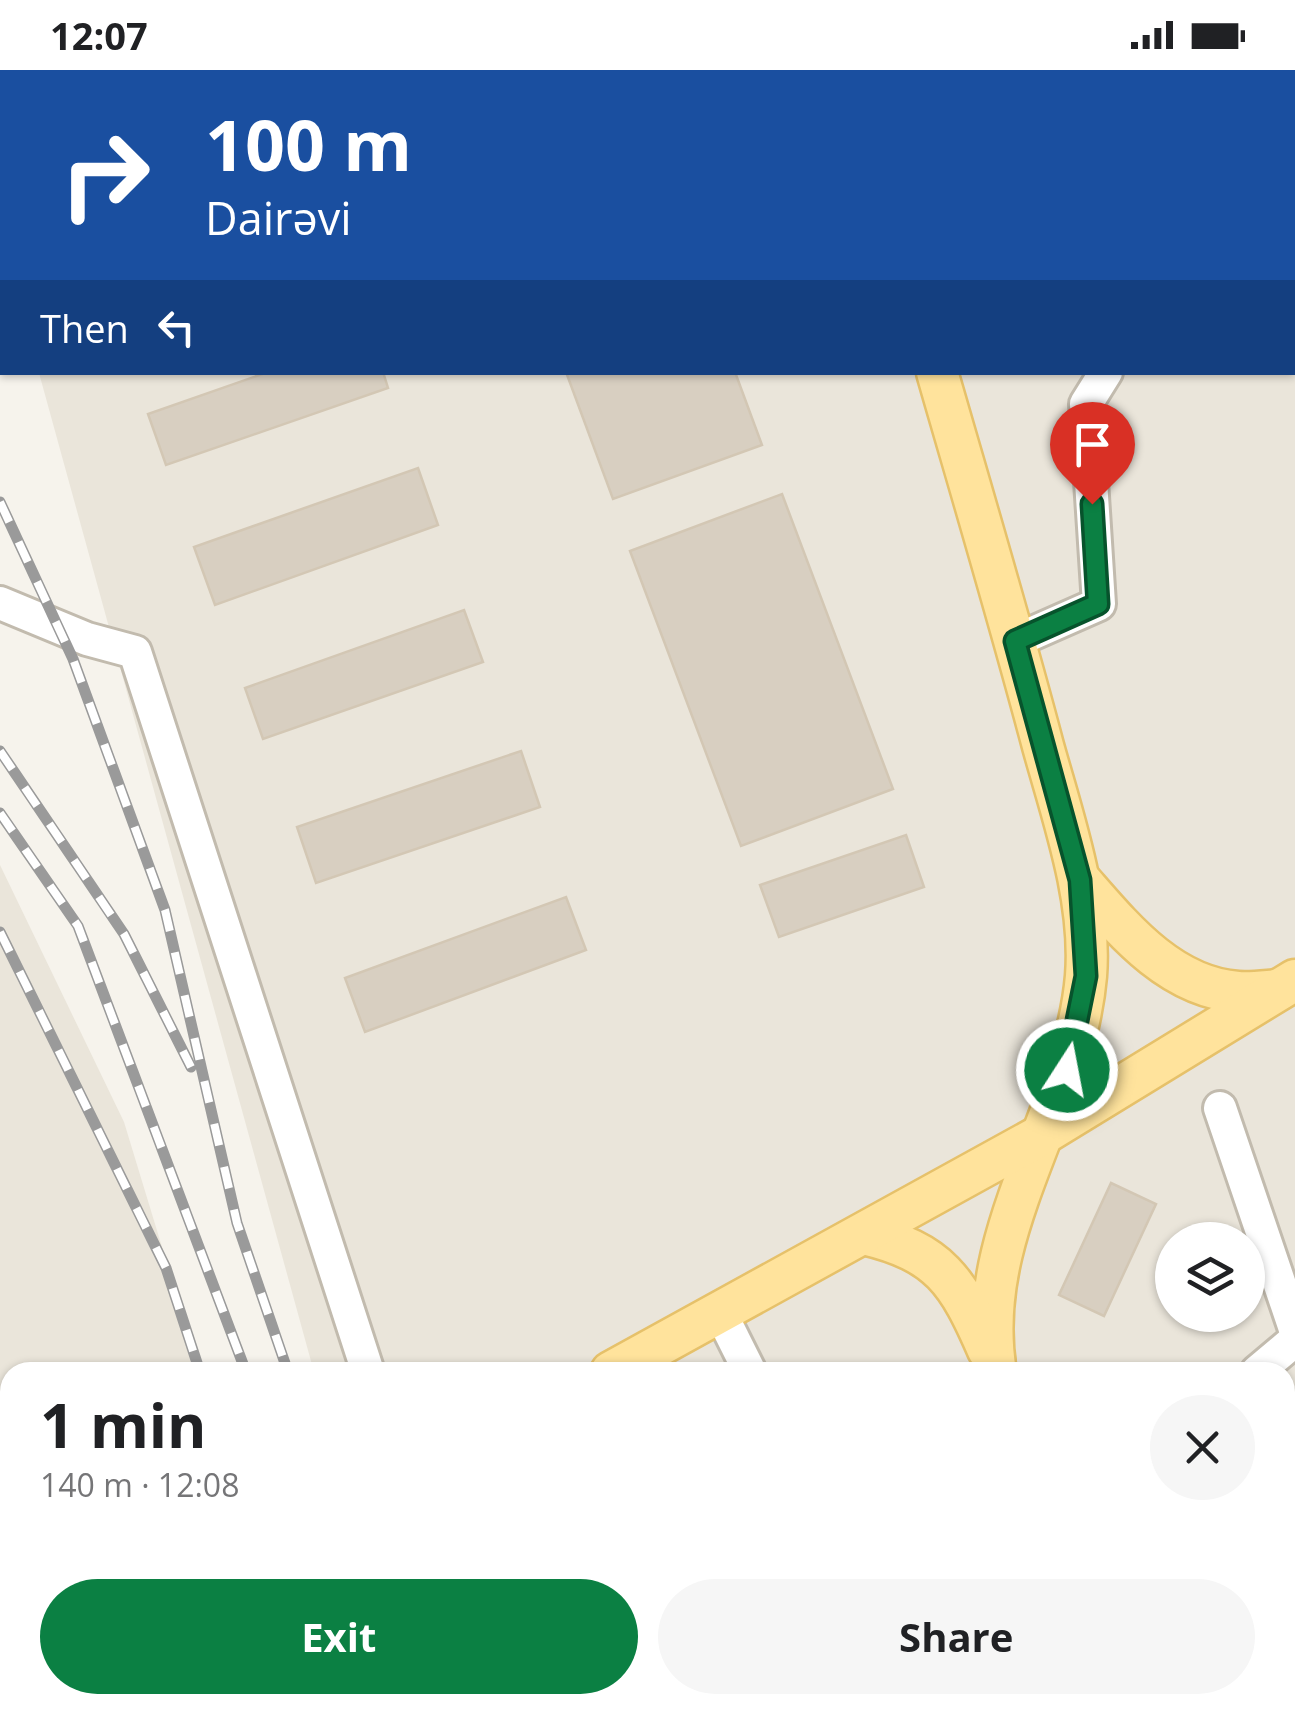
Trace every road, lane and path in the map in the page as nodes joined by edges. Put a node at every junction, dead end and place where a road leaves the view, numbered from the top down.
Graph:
1 (938, 375) edge
2 (1104, 375) edge
3 (0, 603) edge
4 (1015, 641) junction
5 (1080, 880) junction
6 (1287, 985) edge
7 (1220, 1108) dead end
8 (1045, 1133) junction
9 (864, 1234) junction
10 (721, 1314) junction
11 (1295, 1329) edge
12 (1295, 1340) edge
13 (365, 1362) edge
14 (630, 1362) edge
15 (745, 1362) edge
16 (993, 1362) edge
17 (995, 1362) edge
18 (1269, 1362) edge

1 - 4 main road
2 - 4 street
3 - 13 street
4 - 5 main road
5 - 6 main road
5 - 8 main road
6 - 8 main road
7 - 11 street
8 - 9 main road
8 - 17 main road
9 - 10 main road
9 - 16 main road
10 - 14 main road
10 - 15 street
12 - 18 street

